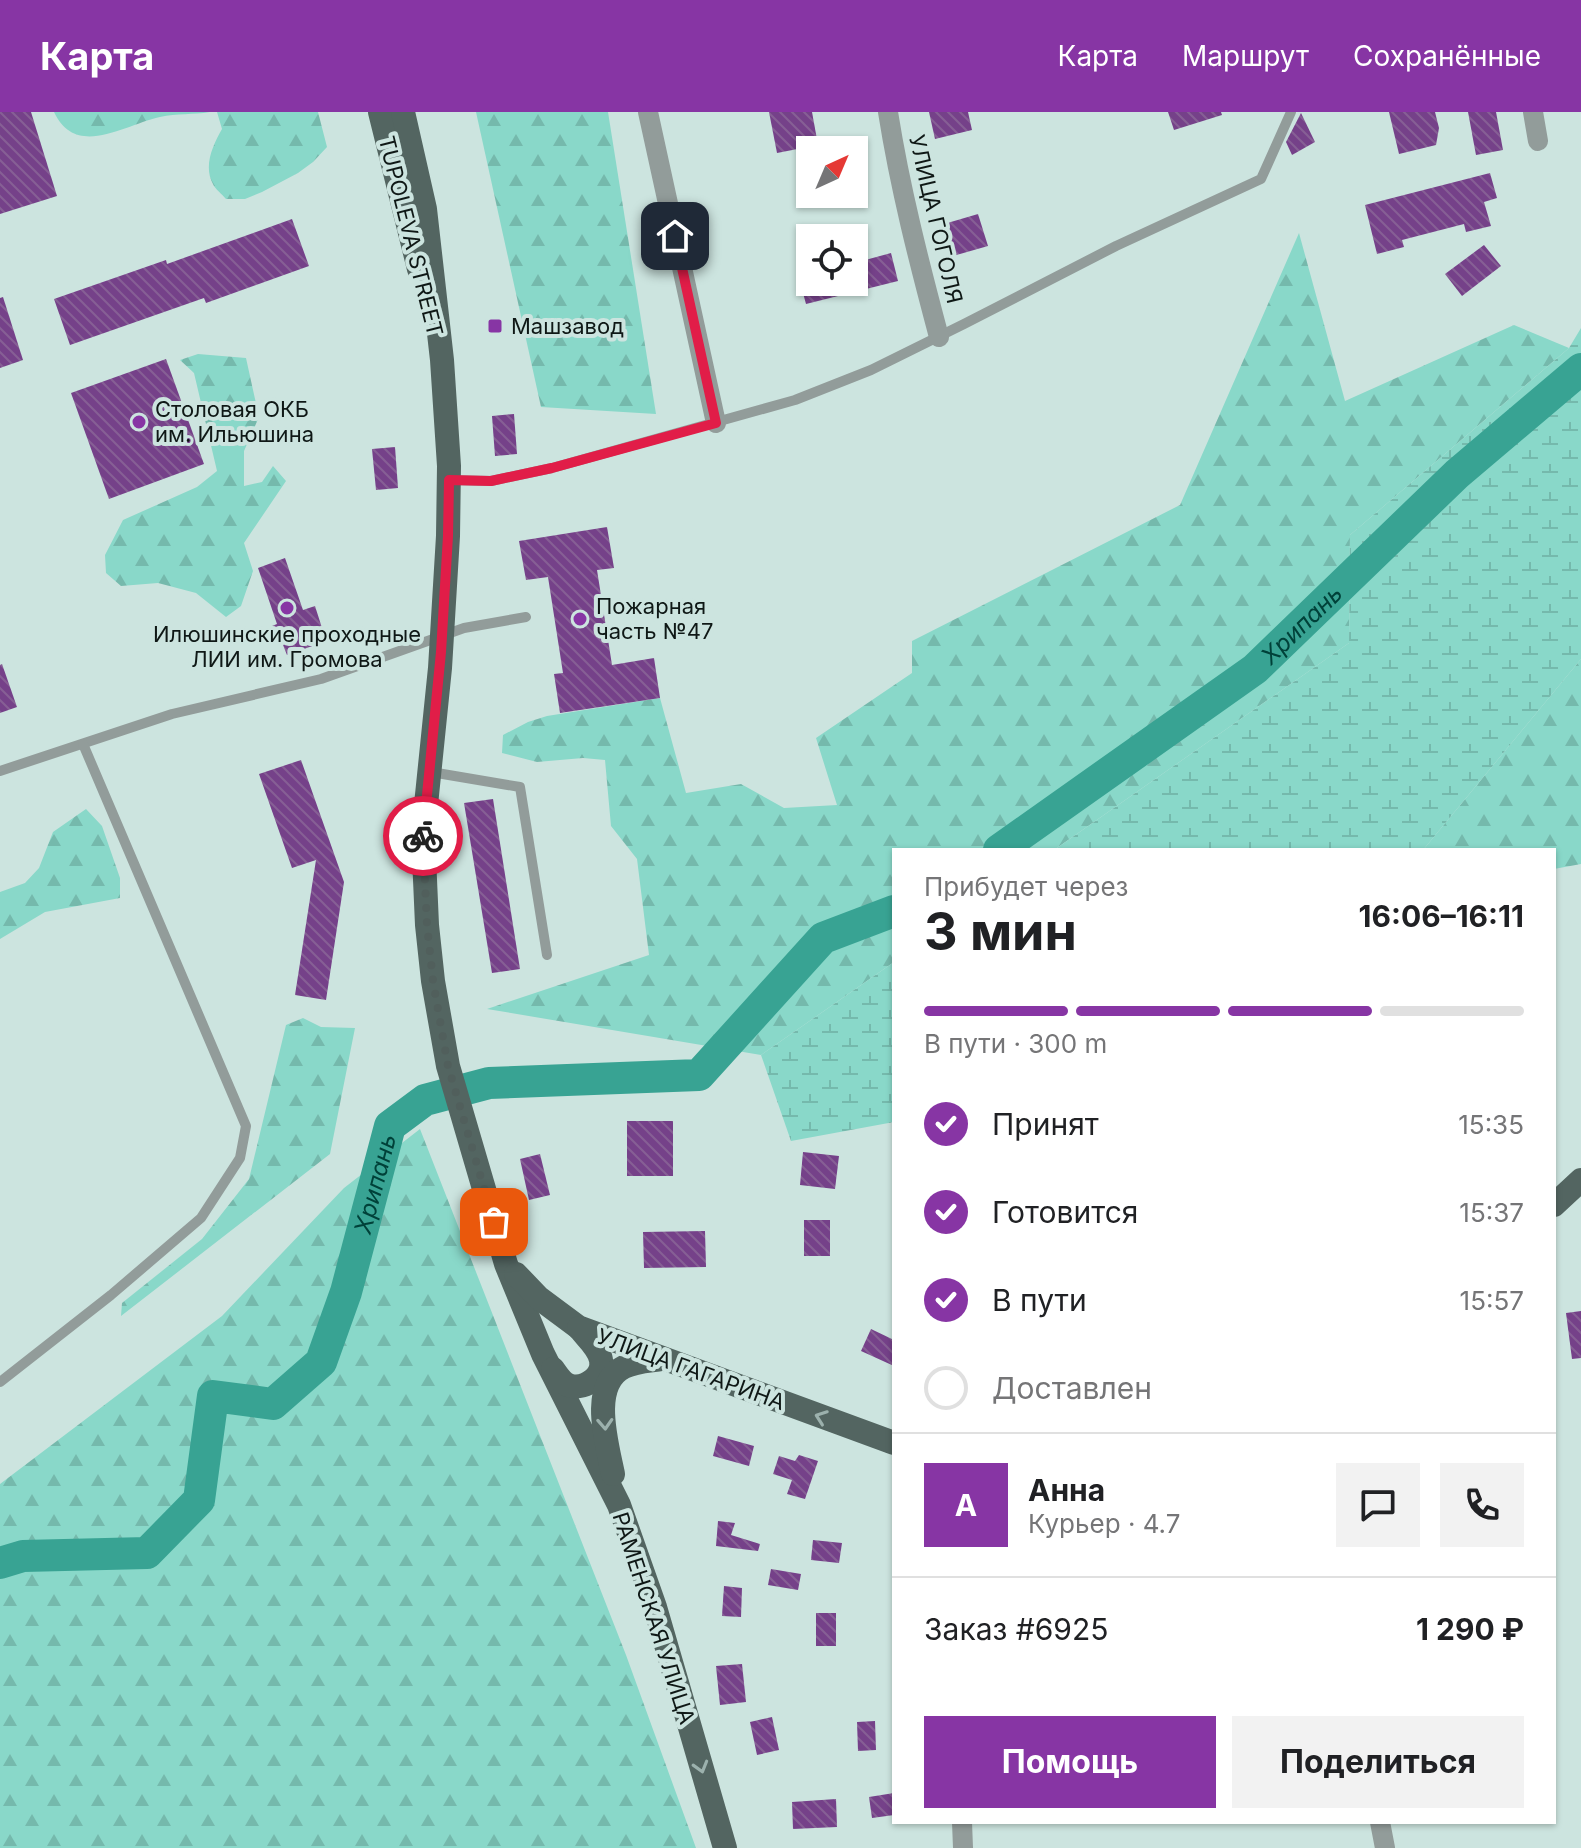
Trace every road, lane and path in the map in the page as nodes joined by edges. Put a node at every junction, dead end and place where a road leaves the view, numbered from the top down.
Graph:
1 (380, 112) edge
2 (403, 112) edge
3 (648, 112) edge
4 (888, 112) edge
5 (1291, 112) edge
6 (1533, 112) edge
7 (1538, 141) dead end
8 (939, 337) junction
9 (442, 360) junction
10 (716, 423) junction
11 (449, 480) junction
12 (526, 617) dead end
13 (442, 636) junction
14 (83, 744) junction
15 (0, 771) edge
16 (429, 771) junction
17 (547, 955) dead end
18 (1581, 1180) edge
19 (1556, 1203) edge
20 (506, 1264) junction
21 (578, 1327) junction
22 (543, 1354) junction
23 (665, 1359) junction
24 (0, 1382) edge
25 (892, 1442) edge
26 (619, 1505) junction
27 (962, 1824) edge
28 (1380, 1824) edge
29 (725, 1848) edge
30 (963, 1848) edge
31 (1385, 1848) edge

1 - 9 main road, TUPOLEVA STREET
2 - 9 main road, TUPOLEVA STREET
3 - 10 street
4 - 8 street, УЛИЦА ГОГОЛЯ
5 - 8 lane
6 - 7 street
8 - 10 lane
9 - 11 main road, TUPOLEVA STREET
10 - 11 lane
11 - 13 main road, TUPOLEVA STREET
12 - 13 lane
13 - 14 lane
13 - 16 main road, TUPOLEVA STREET
14 - 15 lane
14 - 24 lane
16 - 17 lane
16 - 20 main road, TUPOLEVA STREET
18 - 19 main road
20 - 21 main road, УЛИЦА ГАГАРИНА
20 - 22 main road, РАМЕНСКАЯ УЛИЦА
21 - 22 main road
21 - 23 main road, УЛИЦА ГАГАРИНА
22 - 26 main road, РАМЕНСКАЯ УЛИЦА
25 -> 23 main road, УЛИЦА ГАГАРИНА
23 -> 26 main road
26 -> 29 main road, РАМЕНСКАЯ УЛИЦА
27 - 30 street
28 - 31 street

